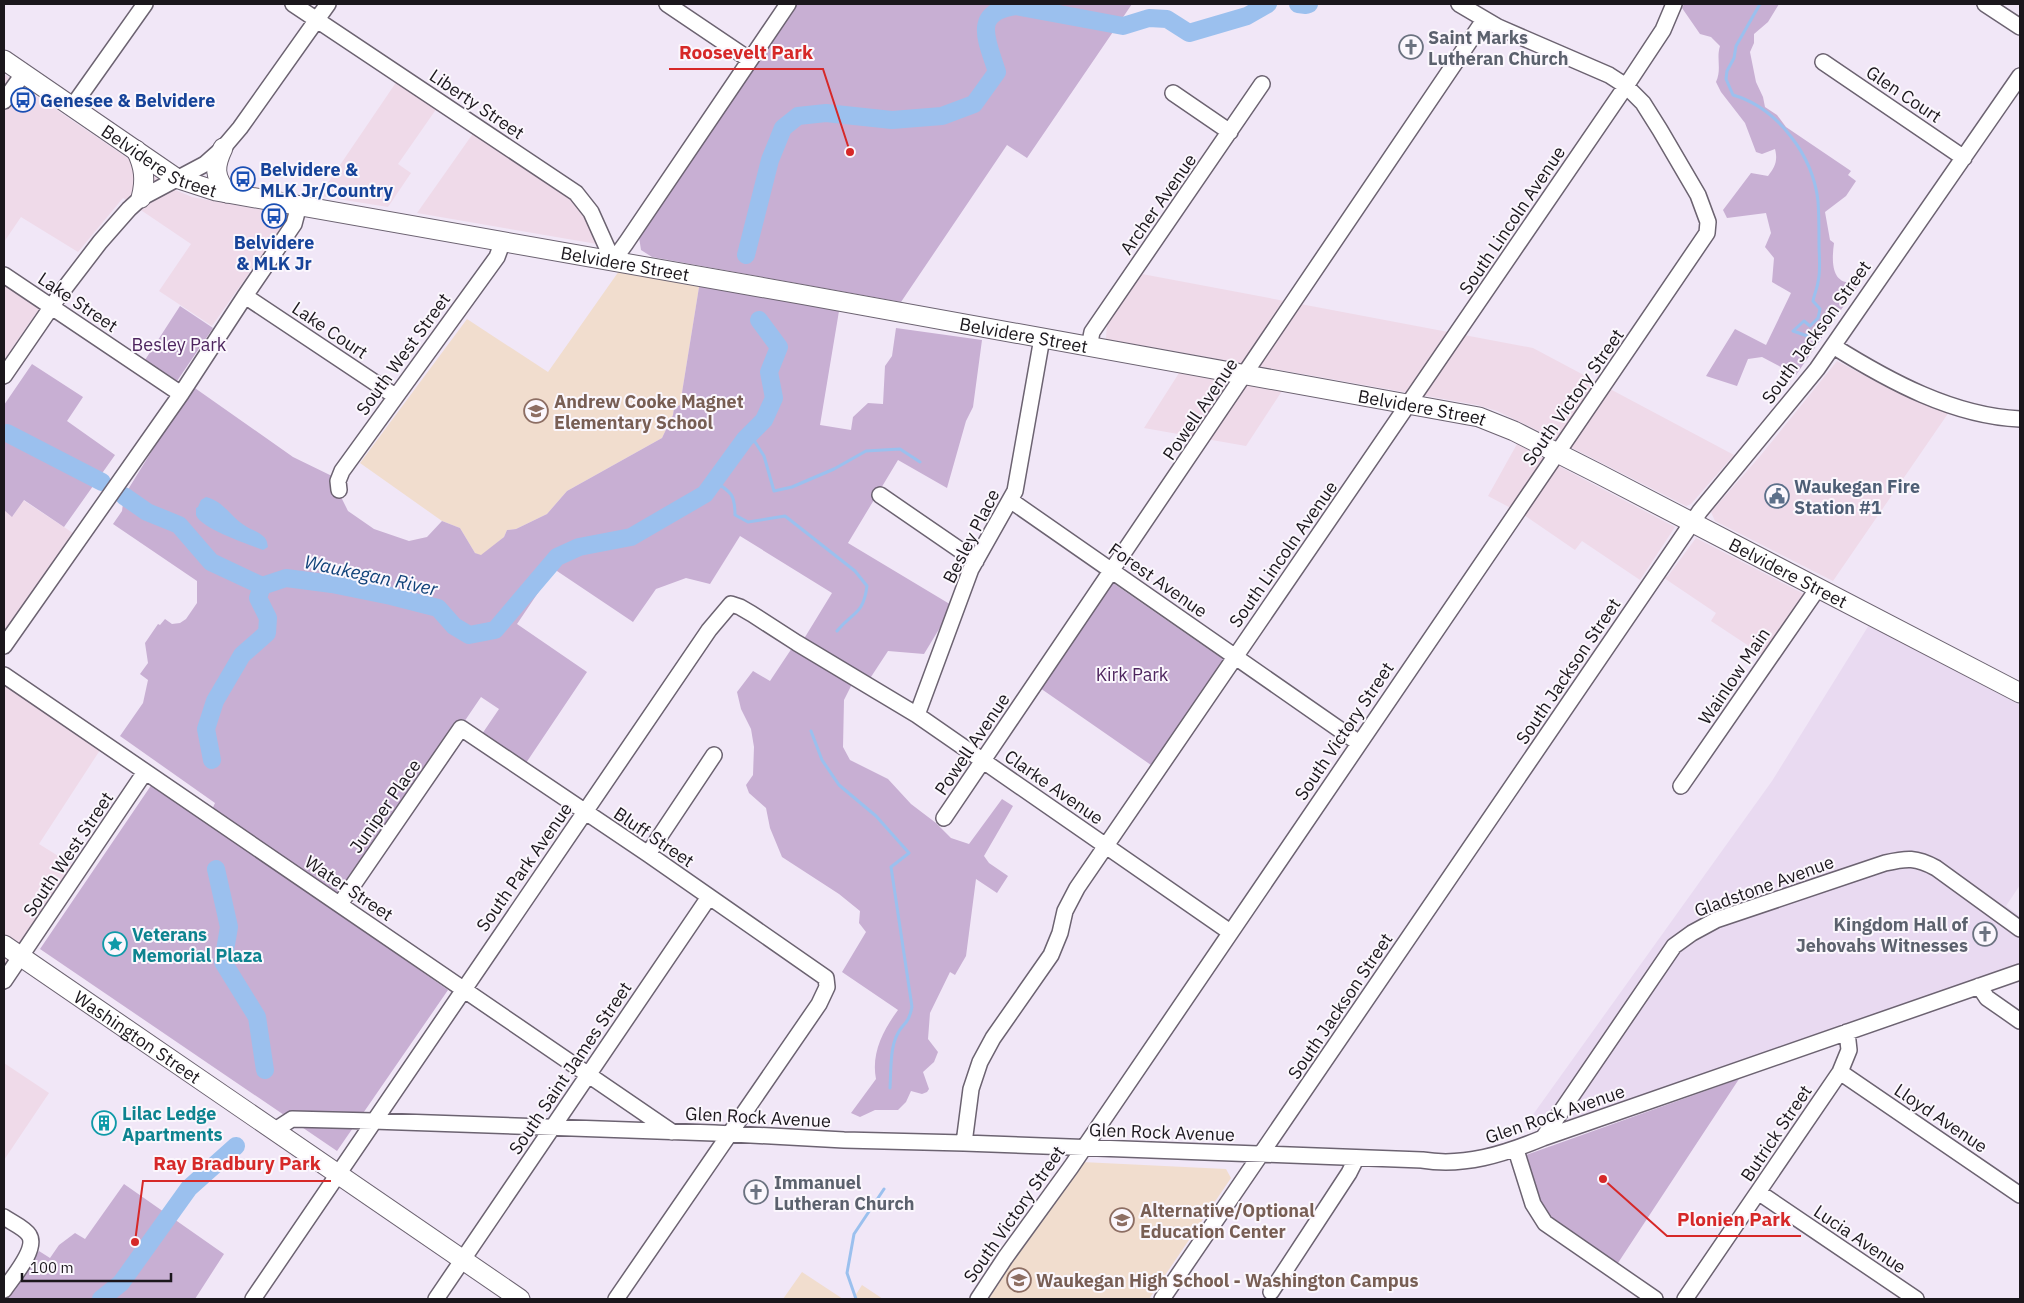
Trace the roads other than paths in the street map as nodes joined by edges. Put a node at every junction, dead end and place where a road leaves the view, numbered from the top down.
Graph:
1 (145, 4) edge
2 (293, 4) edge
3 (328, 4) edge
4 (667, 4) edge
5 (788, 4) edge
6 (1459, 4) edge
7 (1674, 4) edge
8 (1986, 4) edge
9 (317, 20) junction
10 (1484, 20) junction
11 (2020, 27) edge
12 (4, 60) edge
13 (750, 60) junction
14 (1823, 62) dead end
15 (23, 74) junction
16 (2020, 76) edge
17 (1262, 84) dead end
18 (1626, 86) junction
19 (1173, 93) dead end
20 (4, 101) edge
21 (72, 107) junction
22 (1230, 132) junction
23 (224, 148) junction
24 (136, 150) junction
25 (1964, 158) junction
26 (176, 178) junction
27 (227, 193) junction
28 (141, 198) junction
29 (299, 205) junction
30 (503, 241) junction
31 (613, 261) junction
32 (4, 275) edge
33 (245, 296) junction
34 (52, 307) junction
35 (1042, 338) junction
36 (1833, 346) junction
37 (1089, 347) junction
38 (1246, 374) junction
39 (4, 376) edge
40 (181, 394) junction
41 (395, 396) junction
42 (1410, 404) junction
43 (2020, 419) edge
44 (1557, 454) junction
45 (339, 490) dead end
46 (880, 495) dead end
47 (1010, 500) junction
48 (1693, 522) junction
49 (976, 561) junction
50 (1112, 571) junction
51 (1818, 588) junction
52 (752, 614) joint
53 (4, 646) edge
54 (1234, 656) junction
55 (4, 675) edge
56 (2020, 693) edge
57 (917, 716) junction
58 (461, 728) joint
59 (1359, 742) junction
60 (714, 755) dead end
61 (983, 761) junction
62 (145, 772) junction
63 (1681, 786) dead end
64 (585, 813) junction
65 (944, 818) dead end
66 (1106, 846) junction
67 (648, 854) junction
68 (709, 897) junction
69 (340, 904) junction
70 (2020, 928) edge
71 (1230, 932) junction
72 (4, 945) edge
73 (21, 956) junction
74 (2020, 972) edge
75 (4, 981) edge
76 (1978, 986) junction
77 (463, 989) junction
78 (2020, 1020) edge
79 (1847, 1032) junction
80 (1840, 1072) junction
81 (588, 1075) junction
82 (374, 1121) junction
83 (552, 1128) junction
84 (275, 1130) junction
85 (672, 1132) junction
86 (729, 1134) junction
87 (1543, 1138) junction
88 (964, 1143) junction
89 (1084, 1148) junction
90 (1516, 1150) junction
91 (1261, 1154) junction
92 (1356, 1158) junction
93 (337, 1174) junction
94 (1758, 1192) junction
95 (2020, 1195) edge
96 (4, 1217) edge
97 (462, 1260) junction
98 (4, 1290) edge
99 (1271, 1292) dead end
100 (252, 1299) edge
101 (436, 1299) edge
102 (520, 1299) edge
103 (616, 1299) edge
104 (978, 1299) edge
105 (1162, 1299) edge
106 (1655, 1299) edge
107 (1685, 1299) edge
108 (1916, 1299) edge

1 - 21 street
2 - 9 street, Liberty Street
3 - 9 street
4 - 13 street
5 - 13 street
6 - 10 street, South Victory Street
7 - 18 street, South Lincoln Avenue
8 - 11 street
9 - 23 street
9 - 31 street, Liberty Street
10 - 18 street, South Victory Street
10 - 38 street, Powell Avenue
12 - 15 main road, Belvidere Street
13 - 31 street
14 - 25 street, Glen Court
15 - 20 street
15 - 21 main road, Belvidere Street
16 - 25 street, South Jackson Street
17 - 22 street, Archer Avenue
18 - 42 street, South Lincoln Avenue
18 - 44 street, South Victory Street
19 - 22 street
21 - 24 main road, Belvidere Street
22 - 37 street, Archer Avenue
23 - 26 street
23 - 27 main road
24 - 26 main road, Belvidere Street
24 - 28 main road
25 - 36 street, South Jackson Street
26 - 27 main road, Belvidere Street
26 - 28 street
27 - 29 main road, Belvidere Street
28 - 34 street
29 - 30 main road, Belvidere Street
29 - 33 street
30 - 31 main road, Belvidere Street
30 - 41 street, South West Street
31 - 35 main road, Belvidere Street
32 - 34 street, Lake Street
33 - 40 street
33 - 41 street, Lake Court
34 - 39 street
34 - 40 street, Lake Street
35 - 37 main road, Belvidere Street
35 - 47 street, Besley Place
36 - 43 street
36 - 48 street, South Jackson Street
37 - 38 main road, Belvidere Street
38 - 42 main road, Belvidere Street
38 - 50 street, Powell Avenue
40 - 53 street
41 - 45 street, South West Street
42 - 44 main road, Belvidere Street
42 - 54 street, South Lincoln Avenue
44 - 48 main road, Belvidere Street
44 - 59 street, South Victory Street
46 - 49 street
47 - 49 street, Besley Place
47 - 50 street, Forest Avenue
48 - 51 main road, Belvidere Street
48 - 91 street, South Jackson Street
49 - 57 street, Besley Place
50 - 54 street, Forest Avenue
50 - 61 street, Powell Avenue
51 - 56 main road, Belvidere Street
51 - 63 street, Wainlow Main
52 - 57 street, Clarke Avenue
52 - 64 street, South Park Avenue
54 - 59 street, Forest Avenue
54 - 66 street, South Lincoln Avenue
55 - 62 street, Water Street
57 - 61 street, Clarke Avenue
58 - 64 street, Bluff Street
58 - 69 street, Juniper Place
59 - 71 street, South Victory Street
60 - 67 street
61 - 65 street, Powell Avenue
61 - 66 street, Clarke Avenue
62 - 69 street, Water Street
62 - 73 street, South West Street
64 - 67 street, Bluff Street
64 - 77 street, South Park Avenue
66 - 71 street, Clarke Avenue
66 - 88 street, South Lincoln Avenue
67 - 68 street, Bluff Street
68 - 81 street, South Saint James Street
68 - 86 street, Bluff Street
69 - 77 street, Water Street
70 - 87 street, Gladstone Avenue
71 - 89 street, South Victory Street
72 - 73 main road, Washington Street
73 - 75 street, South West Street
73 - 84 main road, Washington Street
74 - 76 street, Glen Rock Avenue
76 - 78 street
76 - 79 street, Glen Rock Avenue
77 - 81 street, Water Street
77 - 82 street, South Park Avenue
79 - 80 street, Butrick Street
79 - 87 street, Glen Rock Avenue
80 - 94 street, Butrick Street
80 - 95 street, Lloyd Avenue
81 - 83 street, South Saint James Street
81 - 85 street, Water Street
82 - 83 street, Glen Rock Avenue
82 - 84 street, Glen Rock Avenue
82 - 93 street, South Park Avenue
83 - 85 street, Glen Rock Avenue
83 - 97 street, South Saint James Street
84 - 93 main road, Washington Street
85 - 86 street, Glen Rock Avenue
86 - 88 street, Glen Rock Avenue
86 - 103 street
87 - 90 street, Glen Rock Avenue
88 - 89 street, Glen Rock Avenue
89 - 91 street, Glen Rock Avenue
89 - 104 street, South Victory Street
90 - 92 street, Glen Rock Avenue
90 - 106 street
91 - 92 street, Glen Rock Avenue
91 - 105 street, South Jackson Street
92 - 99 street
93 - 97 main road, Washington Street
93 - 100 street, South Park Avenue
94 - 107 street, Butrick Street
94 - 108 street, Lucia Avenue
96 - 98 street
97 - 101 street, South Saint James Street
97 - 102 main road, Washington Street

